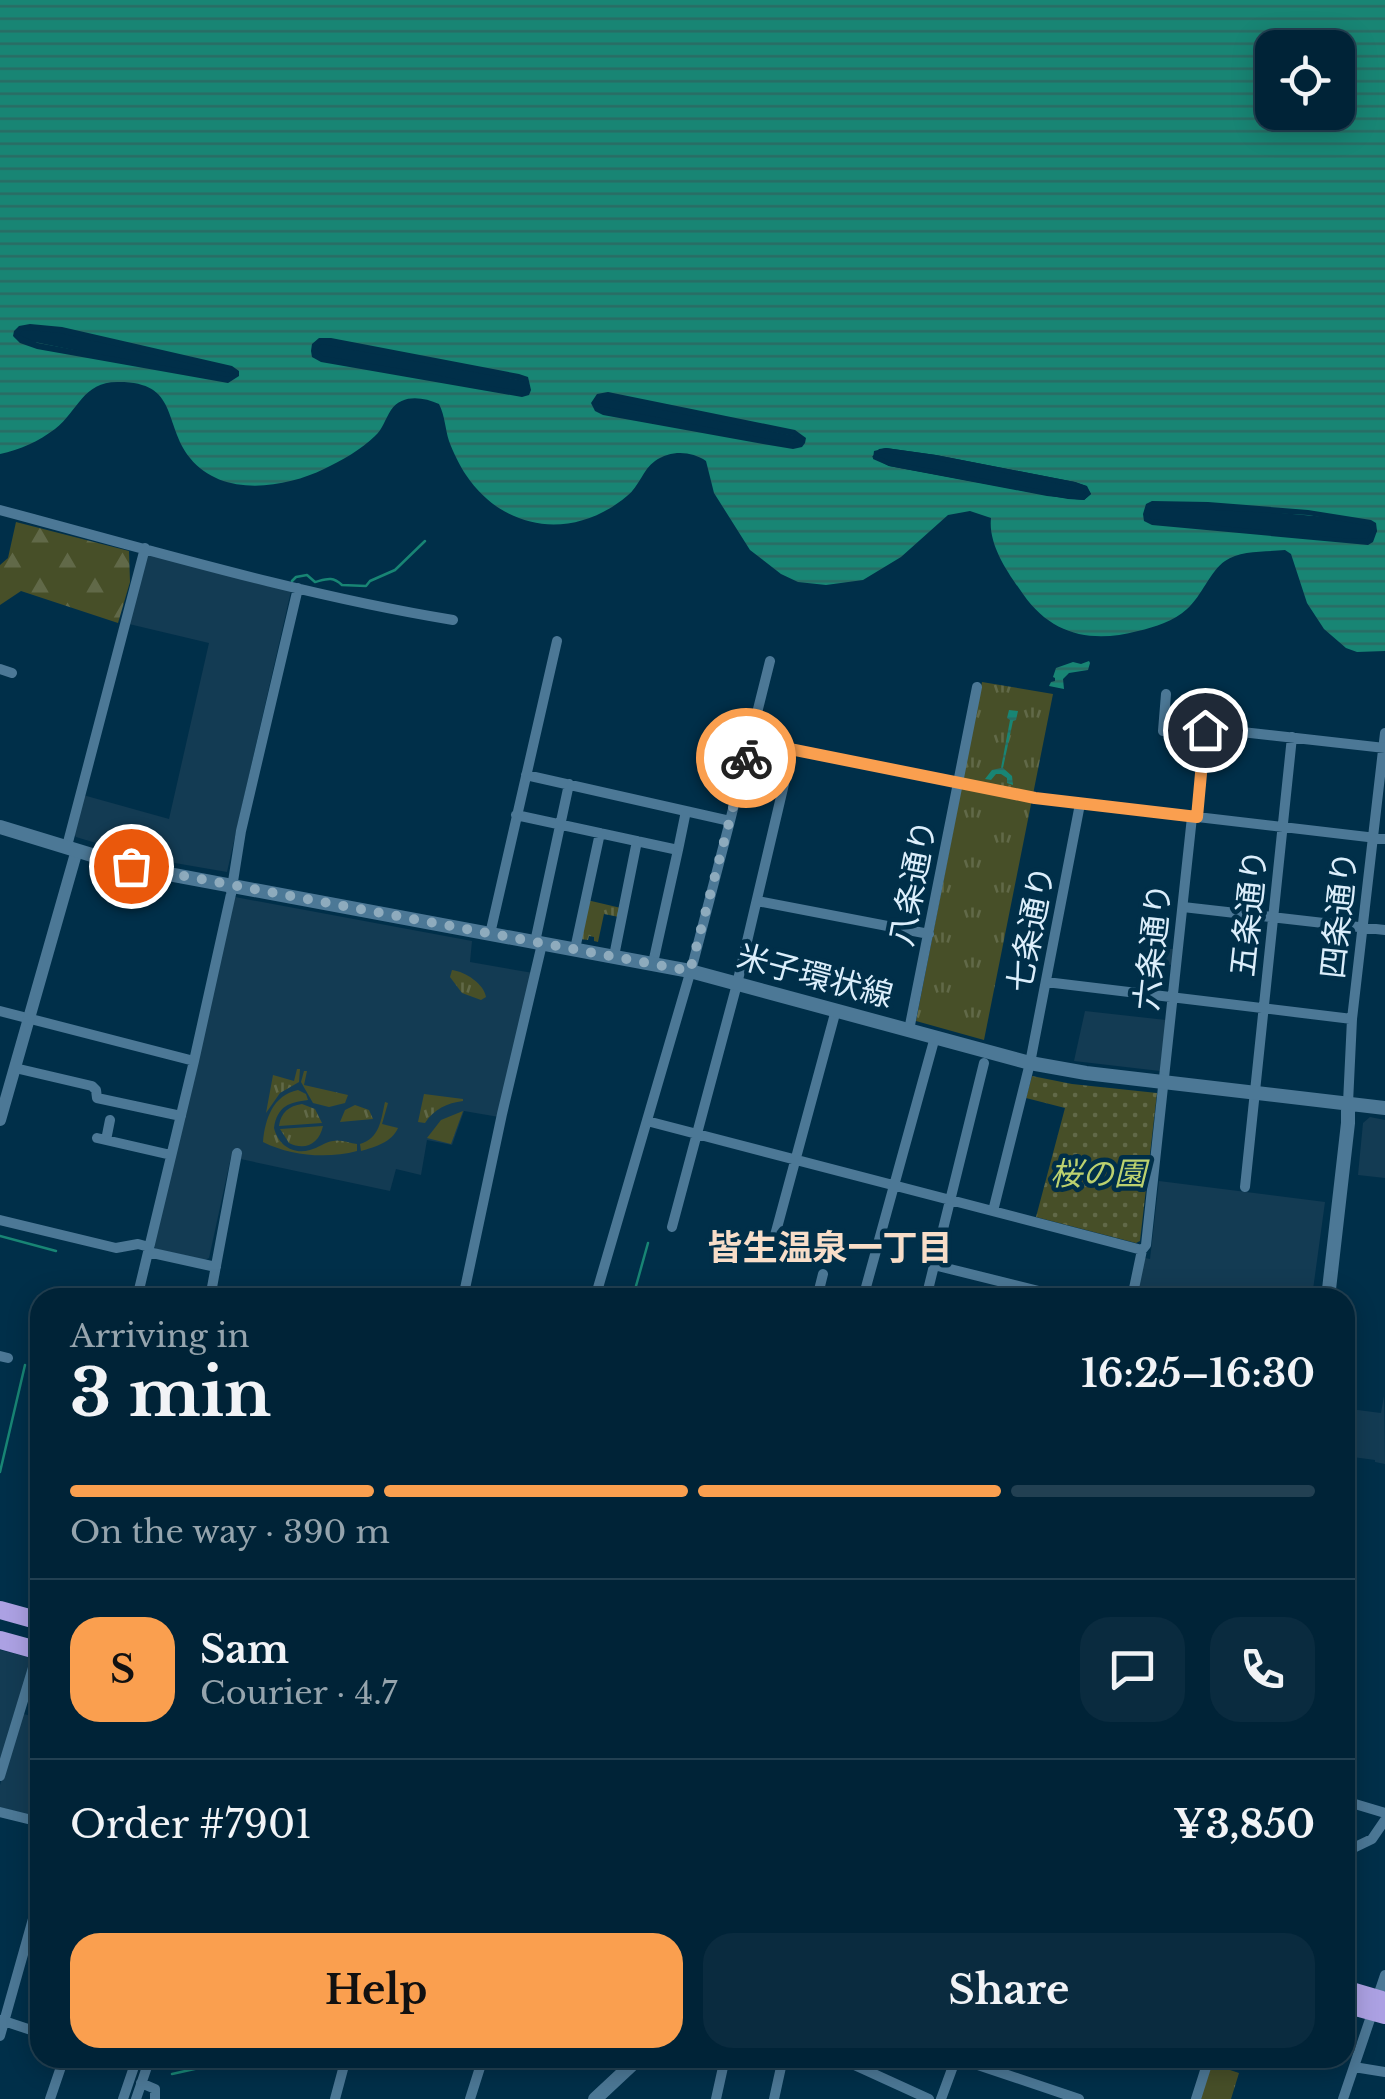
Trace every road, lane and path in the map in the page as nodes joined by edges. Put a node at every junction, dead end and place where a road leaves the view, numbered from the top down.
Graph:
1 (0, 510) edge
2 (145, 548) junction
3 (298, 588) junction
4 (453, 620) dead end
5 (557, 640) dead end
6 (770, 661) dead end
7 (0, 669) edge
8 (12, 673) dead end
9 (978, 686) dead end
10 (1166, 694) dead end
11 (1206, 732) junction
12 (1385, 733) edge
13 (1292, 737) junction
14 (750, 741) junction
15 (1384, 748) edge
16 (792, 750) junction
17 (526, 775) junction
18 (569, 784) junction
19 (957, 784) junction
20 (1080, 804) junction
21 (686, 811) junction
22 (516, 815) junction
23 (1194, 817) junction
24 (730, 821) junction
25 (560, 824) junction
26 (0, 827) edge
27 (1282, 827) junction
28 (600, 833) junction
29 (1379, 838) edge
30 (637, 842) junction
31 (72, 848) junction
32 (678, 850) junction
33 (231, 885) junction
34 (758, 902) junction
35 (1182, 907) junction
36 (1274, 917) junction
37 (1363, 928) junction
38 (1385, 930) edge
39 (490, 934) junction
40 (928, 934) junction
41 (539, 943) junction
42 (575, 949) junction
43 (614, 956) junction
44 (653, 963) junction
45 (690, 971) junction
46 (1046, 982) junction
47 (737, 984) junction
48 (1174, 996) junction
49 (1265, 1007) junction
50 (836, 1010) junction
51 (0, 1012) edge
52 (1352, 1018) junction
53 (29, 1019) junction
54 (909, 1030) junction
55 (935, 1037) junction
56 (194, 1061) junction
57 (984, 1063) dead end
58 (1030, 1063) junction
59 (15, 1068) junction
60 (1165, 1083) junction
61 (1256, 1093) junction
62 (1348, 1103) junction
63 (1385, 1108) edge
64 (181, 1116) junction
65 (0, 1120) edge
66 (110, 1120) dead end
67 (647, 1121) junction
68 (697, 1134) junction
69 (237, 1153) dead end
70 (171, 1155) junction
71 (796, 1160) junction
72 (893, 1185) junction
73 (1245, 1188) dead end
74 (950, 1201) junction
75 (993, 1211) junction
76 (0, 1220) edge
77 (672, 1228) dead end
78 (149, 1249) junction
79 (772, 1250) dead end
80 (1142, 1250) junction
81 (934, 1265) junction
82 (216, 1267) junction
83 (823, 1274) dead end
84 (139, 1288) edge
85 (212, 1288) edge
86 (465, 1288) edge
87 (599, 1288) edge
88 (820, 1288) edge
89 (866, 1288) edge
90 (928, 1288) edge
91 (1027, 1288) edge
92 (1134, 1288) edge
93 (1329, 1288) edge
94 (0, 1610) edge
95 (30, 1618) edge
96 (0, 1640) edge
97 (30, 1646) edge
98 (30, 1678) edge
99 (0, 1776) edge
100 (1355, 1804) edge
101 (0, 1812) edge
102 (1385, 1816) edge
103 (30, 1820) edge
104 (1355, 1847) edge
105 (30, 1927) edge
106 (1385, 1975) edge
107 (1355, 1994) edge
108 (1355, 2005) edge
109 (1380, 2007) edge
110 (2, 2021) edge
111 (30, 2030) edge
112 (0, 2036) edge
113 (1355, 2065) edge
114 (1355, 2067) edge
115 (61, 2068) edge
116 (139, 2068) edge
117 (142, 2068) edge
118 (343, 2068) edge
119 (480, 2068) edge
120 (628, 2068) edge
121 (722, 2068) edge
122 (781, 2068) edge
123 (860, 2068) edge
124 (952, 2068) edge
125 (986, 2068) edge
126 (1204, 2068) edge
127 (1354, 2068) edge
128 (1385, 2072) edge
129 (141, 2083) junction
130 (50, 2099) edge
131 (123, 2099) edge
132 (136, 2099) edge
133 (156, 2099) edge
134 (335, 2099) edge
135 (470, 2099) edge
136 (594, 2099) edge
137 (716, 2099) edge
138 (774, 2099) edge
139 (928, 2099) edge
140 (941, 2099) edge
141 (1079, 2099) edge
142 (1196, 2099) edge
143 (1343, 2099) edge

1 - 2 street
2 - 3 street
2 - 31 street
3 - 4 street
3 - 33 street
5 - 17 street
6 - 14 street
7 - 8 street
9 - 19 street, 八条通り
10 - 11 street
11 - 13 street
11 - 23 street, 六条通り
12 - 15 street, 四条通り
13 - 15 street
13 - 27 street, 五条通り
14 - 16 street
14 - 24 street
15 - 29 street, 四条通り
16 - 19 street
16 - 34 street
17 - 18 street
17 - 22 street
18 - 21 street
18 - 25 street
19 - 20 street
19 - 40 street, 八条通り
20 - 23 street
20 - 46 street, 七条通り
21 - 24 street
21 - 32 street
22 - 25 street
22 - 39 street
23 - 27 street
23 - 35 street, 六条通り
24 - 45 street
25 - 28 street
25 - 41 street
26 - 31 main road, 米子環状線
27 - 29 street
27 - 36 street, 五条通り
28 - 30 street
28 - 42 street
29 - 37 street, 四条通り
30 - 32 street
30 - 43 street
31 - 33 main road, 米子環状線
31 - 53 street
32 - 44 street
33 - 39 main road, 米子環状線
33 - 56 street
34 - 40 street
34 - 47 street
35 - 36 street
35 - 48 street, 六条通り
36 - 37 street
36 - 49 street, 五条通り
37 - 38 street
37 - 52 street, 四条通り
39 - 41 main road, 米子環状線
40 - 54 street, 八条通り
41 - 42 main road, 米子環状線
41 - 86 street
42 - 43 main road, 米子環状線
43 - 44 main road, 米子環状線
44 - 45 main road, 米子環状線
45 - 47 main road, 米子環状線
45 - 67 street
46 - 48 street
46 - 58 street, 七条通り
47 - 50 main road, 米子環状線
47 - 68 street
48 - 49 street
48 - 60 street, 六条通り
49 - 52 street
49 - 61 street, 五条通り
50 - 54 main road, 米子環状線
50 - 71 street
51 - 53 street
52 - 62 street, 四条通り
53 - 56 street
53 - 59 street
54 - 55 main road, 米子環状線
55 - 58 main road, 米子環状線
55 - 72 street
56 - 64 street
57 - 74 street
58 - 60 main road, 米子環状線
58 - 75 street, 七条通り
59 - 64 street
59 - 65 street
60 - 61 main road, 米子環状線
60 - 80 street, 六条通り
61 - 62 main road, 米子環状線
61 - 73 street, 五条通り
62 - 63 main road, 米子環状線
62 - 93 main road
64 - 70 street
66 - 70 street
67 - 68 street
67 - 87 street
68 - 71 street
68 - 77 street
69 - 82 street
70 - 78 street
71 - 72 street
71 - 79 street
72 - 74 street
72 - 89 street
74 - 75 street
74 - 81 street
75 - 80 street
76 - 78 street
78 - 82 street
78 - 84 street
80 - 92 street, 六条通り
81 - 90 street
81 - 91 street
82 - 85 street
83 - 88 street
94 - 95 highway
96 - 97 highway
98 - 99 street
100 - 102 street
101 - 103 street
102 - 104 street
105 - 110 street
106 - 109 street
107 - 109 highway
108 - 109 highway
109 - 113 street
110 - 111 street
110 - 112 street
114 - 128 street
115 - 130 street
116 - 131 street
117 - 129 street
118 - 134 street
119 - 135 street
120 - 136 main road
121 - 137 street
122 - 138 street
123 - 139 street
124 - 140 street
125 - 141 street
126 - 142 street
127 - 143 street
129 - 132 street
129 - 133 street

